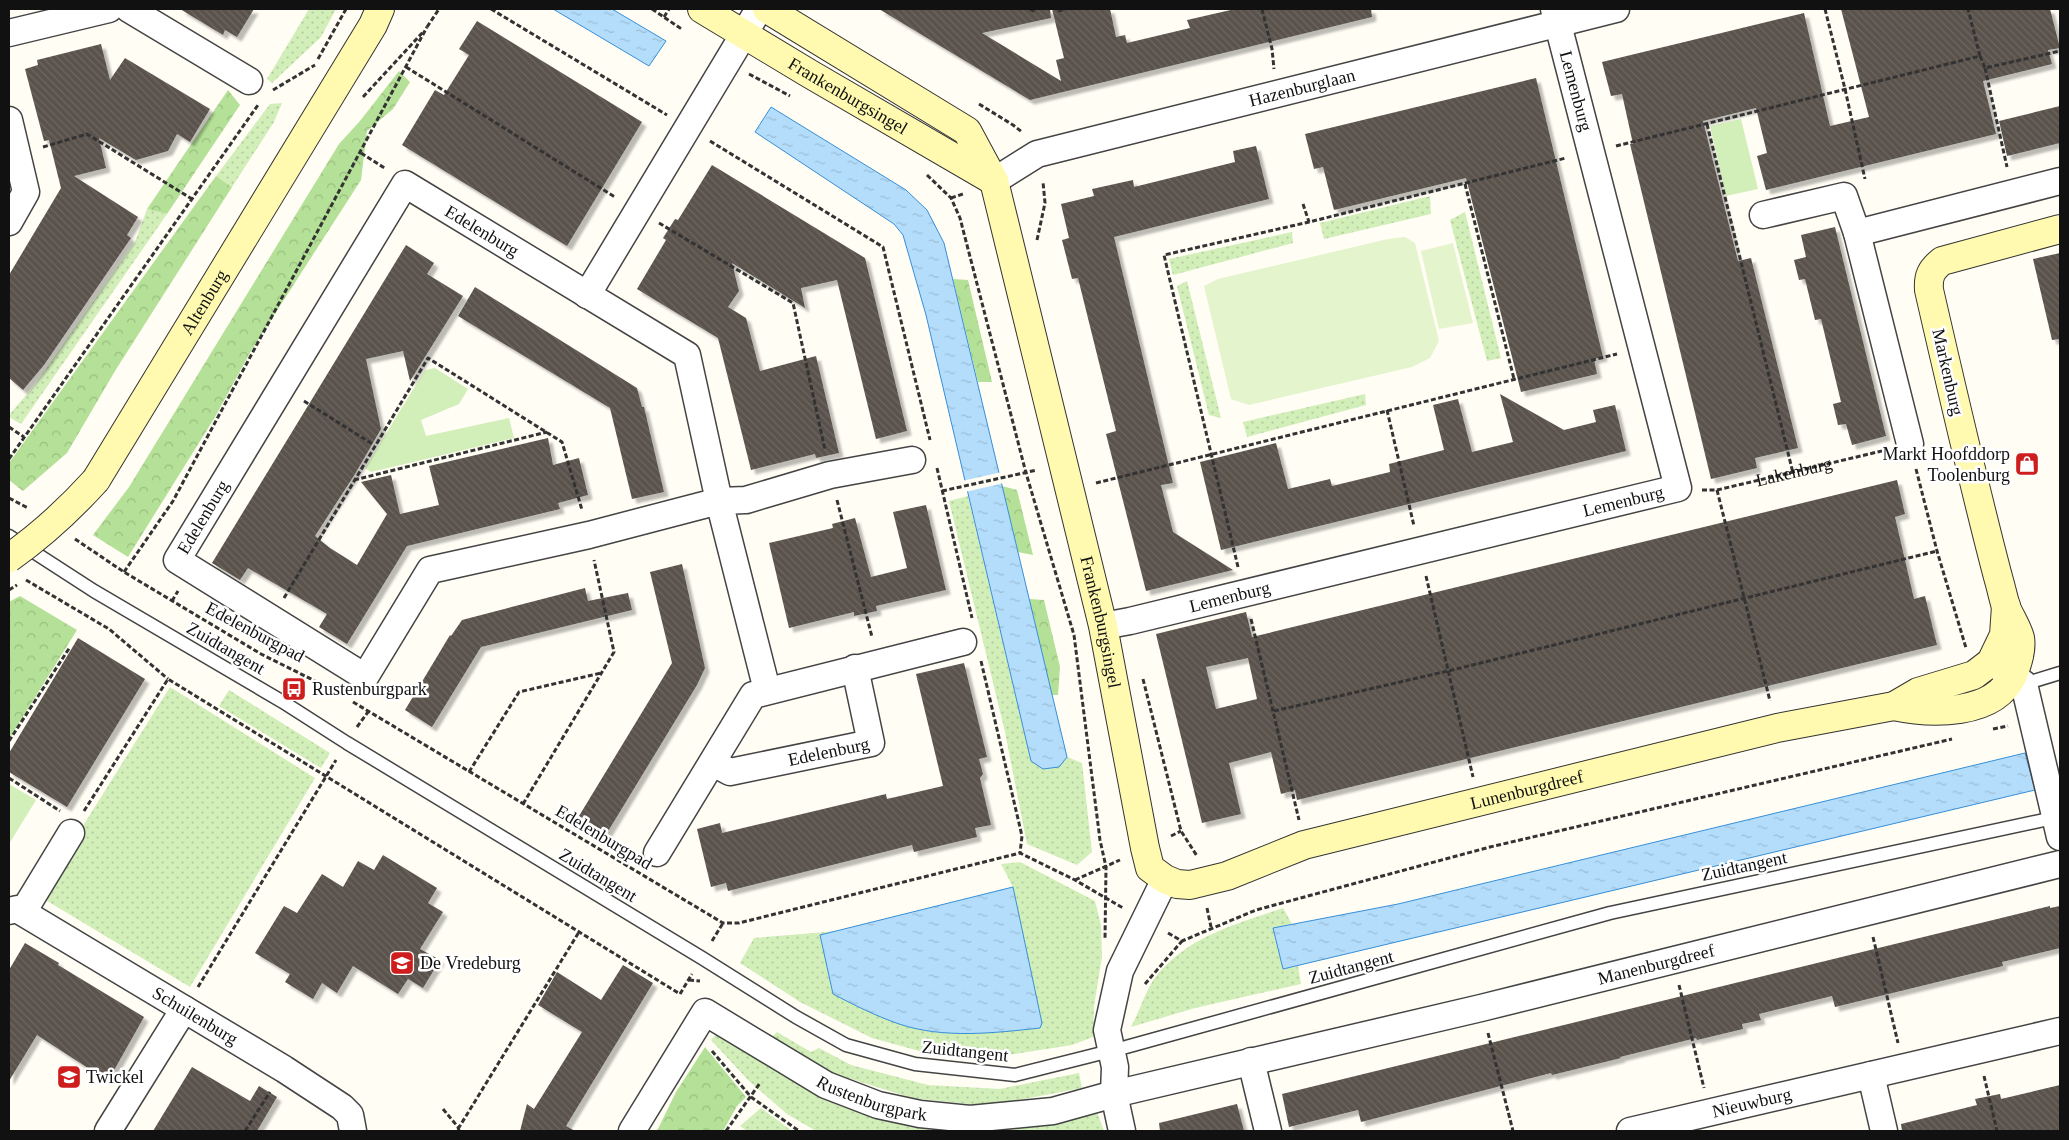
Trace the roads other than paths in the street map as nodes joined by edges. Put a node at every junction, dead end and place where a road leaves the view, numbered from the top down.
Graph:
1 (110, 9) edge
2 (129, 9) edge
3 (702, 9) edge
4 (759, 9) edge
5 (767, 9) edge
6 (1616, 9) edge
7 (380, 14) edge
8 (1556, 16) edge
9 (9, 33) edge
10 (744, 35) junction
11 (257, 88) road end
12 (9, 120) edge
13 (994, 181) junction
14 (2060, 181) edge
15 (1763, 215) dead end
16 (9, 222) edge
17 (2060, 229) edge
18 (1857, 233) junction
19 (588, 295) junction
20 (1910, 444) road end
21 (926, 456) road end
22 (718, 501) junction
23 (9, 536) edge
24 (9, 558) edge
25 (1103, 626) junction
26 (972, 641) road end
27 (866, 665) junction
28 (2060, 673) edge
29 (2000, 674) junction
30 (767, 690) junction
31 (1894, 706) junction
32 (713, 763) junction
33 (2059, 823) edge
34 (74, 828) road end
35 (657, 853) dead end
36 (2060, 864) edge
37 (1165, 879) junction
38 (16, 911) edge
39 (184, 1009) junction
40 (2060, 1032) edge
41 (1111, 1051) junction
42 (1251, 1062) junction
43 (1871, 1075) junction
44 (1114, 1094) junction
45 (108, 1131) edge
46 (354, 1131) edge
47 (632, 1131) edge
48 (1122, 1131) edge
49 (1268, 1131) edge
50 (1632, 1131) edge
51 (1884, 1131) edge

1 - 9 street
2 - 11 street
3 - 10 street, Frankenburgsingel
4 - 10 street
5 - 13 street, Frankenburgsingel
6 - 8 street, Hazenburglaan
7 - 24 street, Altenburg, bridge
8 - 13 street, Hazenburglaan
8 - 25 street, Lemenburg
10 - 13 street, Frankenburgsingel
10 - 19 street
12 - 16 street
13 - 25 street, Frankenburgsingel
14 - 18 street
15 - 18 street
17 - 29 street, Markenburg
18 - 20 street
19 - 22 street, Edelenburg
19 - 22 street, Edelenburg
21 - 22 street, Edelenburg
22 - 30 street, Edelenburg
23 - 41 lane, Zuidtangent
25 - 37 street, Frankenburgsingel
26 - 27 street
27 - 30 street
27 - 32 street, Edelenburg
28 - 29 lane, Lunenburgdreef
29 - 31 street, Lunenburgdreef
29 - 31 street, Lunenburgdreef
29 - 33 street
30 - 32 street
31 - 37 street, Lunenburgdreef
32 - 35 street
33 - 41 lane, Zuidtangent
34 - 38 street, Schuilenburg
36 - 42 street, Manenburgdreef
37 - 41 street
38 - 39 street, Schuilenburg
39 - 45 street
39 - 46 street, Schuilenburg
40 - 43 street, Nieuwburg
41 - 44 street
42 - 44 street, Rustenburgpark
42 - 49 street
43 - 50 street, Nieuwburg
43 - 51 street
44 - 47 street, Rustenburgpark
44 - 48 street

